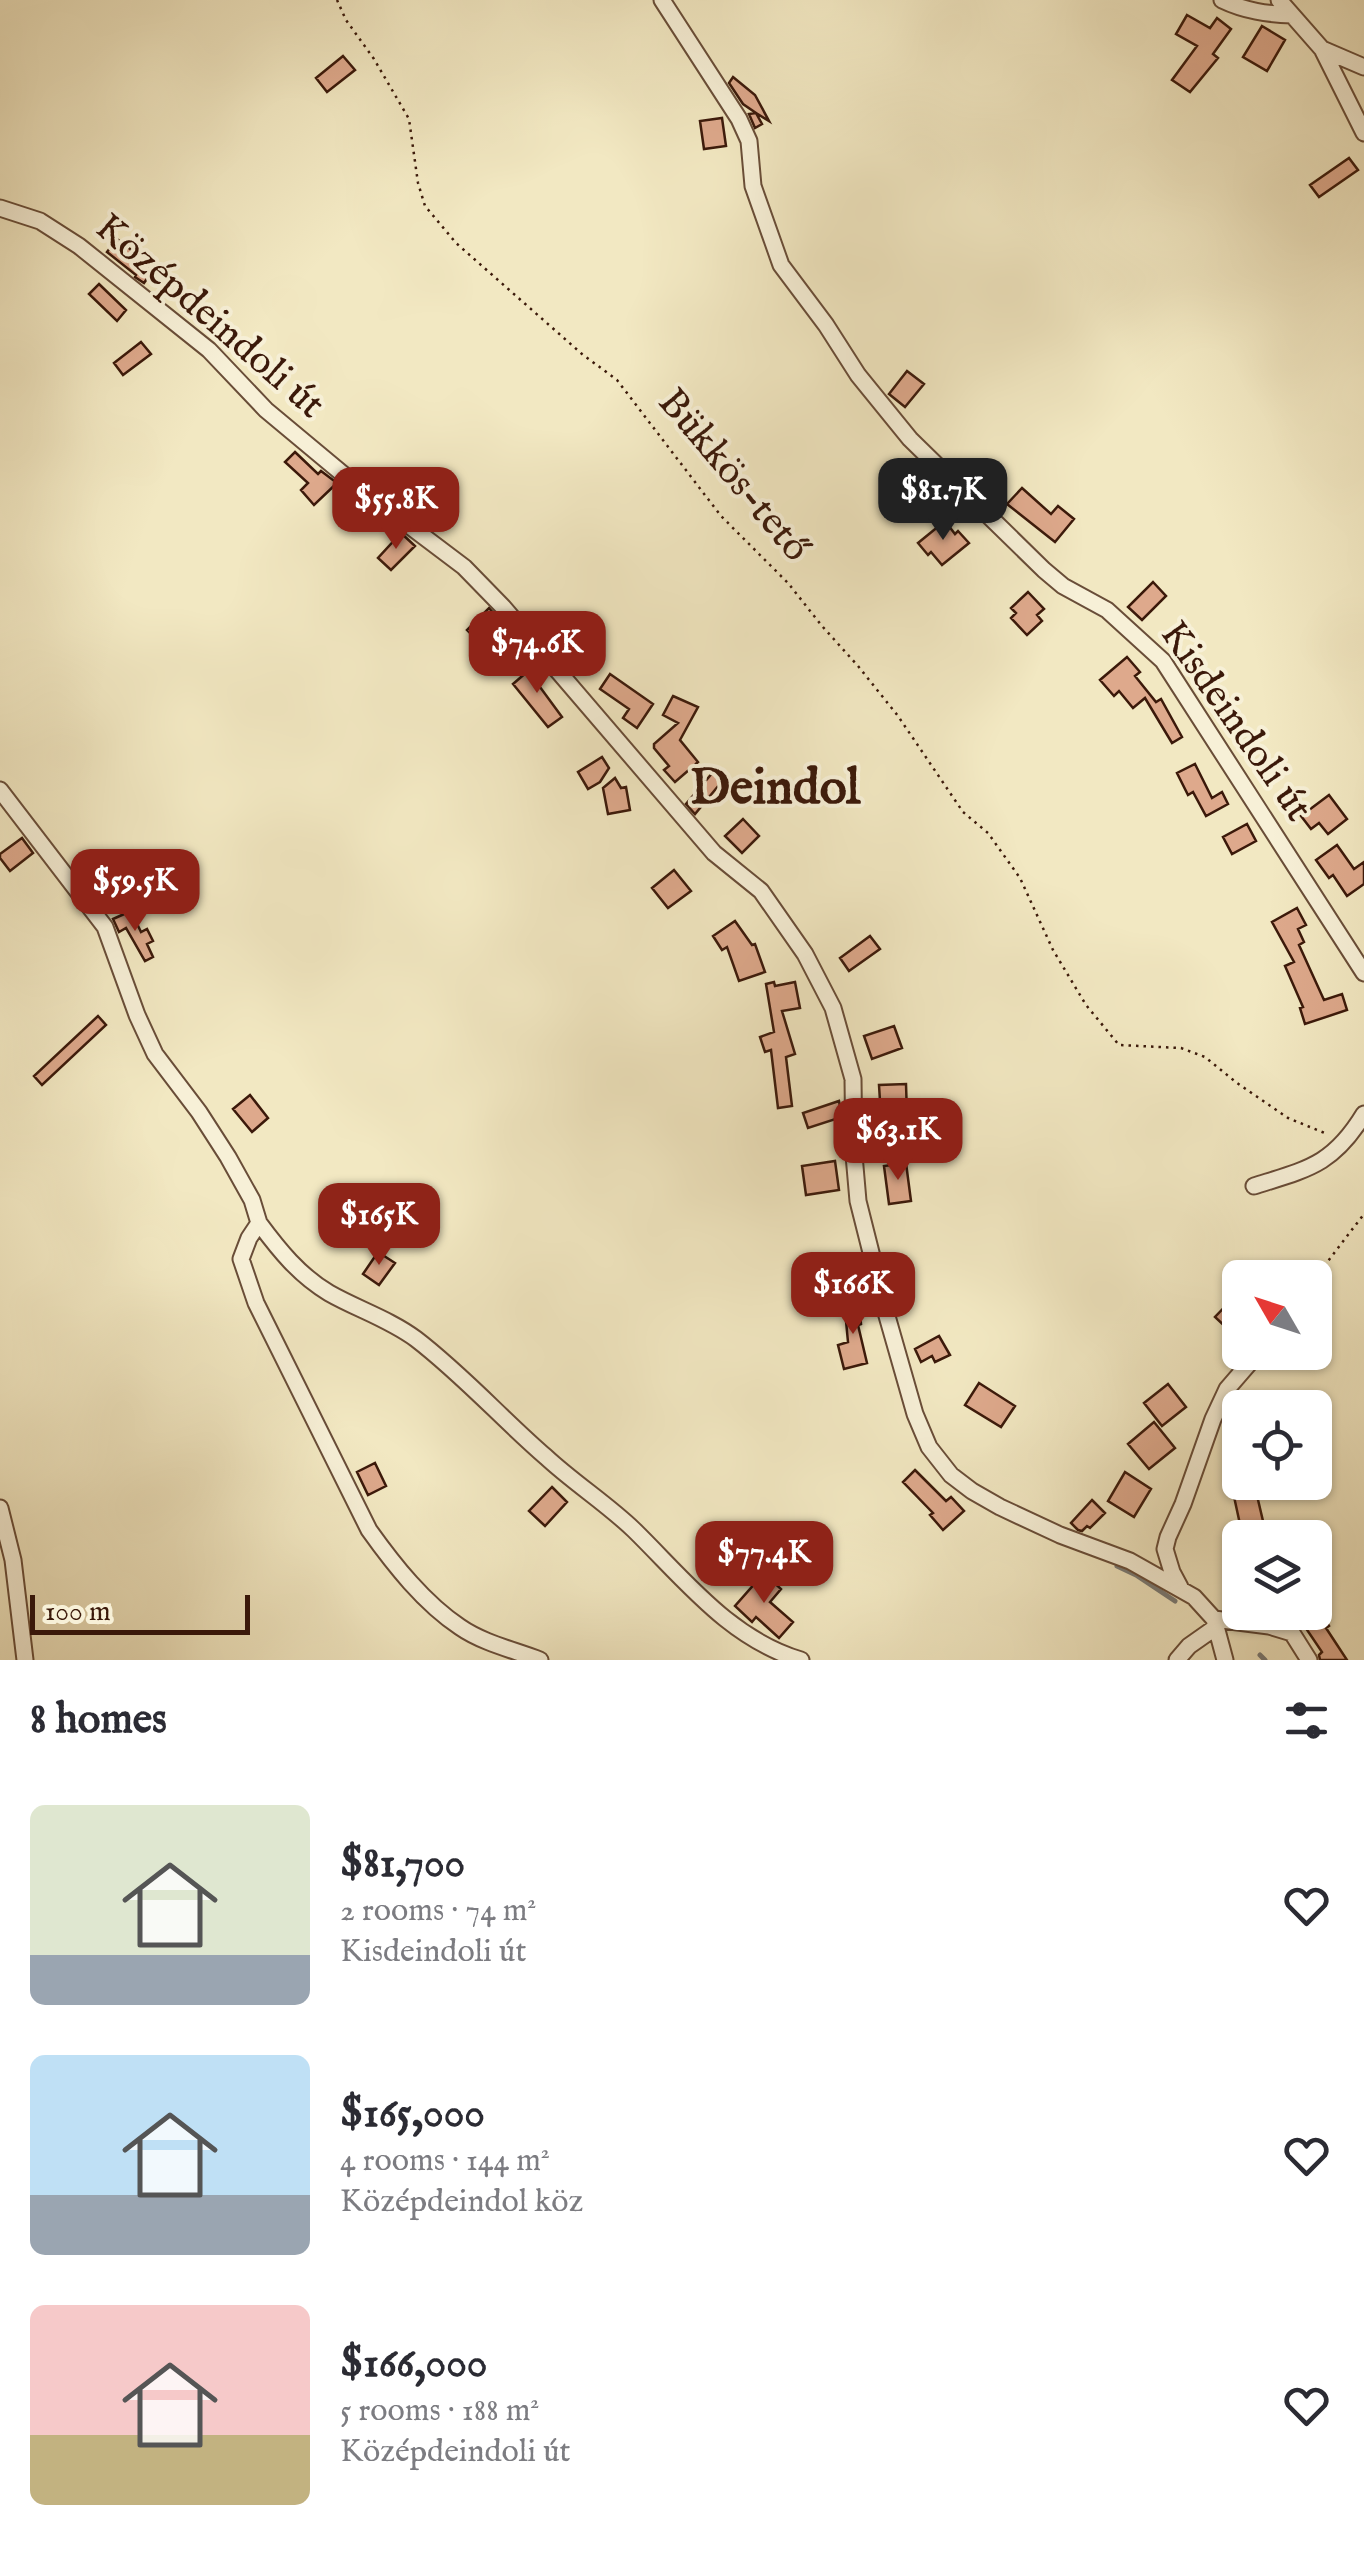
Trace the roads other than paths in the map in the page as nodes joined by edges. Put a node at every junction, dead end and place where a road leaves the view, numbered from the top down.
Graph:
1 (662, 0) edge
2 (1222, 0) edge
3 (1280, 0) edge
4 (1292, 15) junction
5 (1322, 49) junction
6 (1364, 67) edge
7 (1364, 133) edge
8 (0, 208) edge
9 (0, 790) edge
10 (1364, 973) edge
11 (1364, 1114) edge
12 (1254, 1186) dead end
13 (259, 1223) junction
14 (1243, 1370) edge
15 (0, 1508) edge
16 (1182, 1591) junction
17 (1215, 1623) junction
18 (25, 1660) edge
19 (540, 1660) edge
20 (800, 1660) edge
21 (1177, 1660) edge
22 (1225, 1660) edge
23 (1310, 1660) edge

1 - 10 street, Kisdeindoli út
2 - 4 street
3 - 4 street
4 - 5 street
5 - 6 street
5 - 7 street
8 - 16 street, Középdeindoli út
9 - 13 street
11 - 12 street
13 - 19 street
13 - 20 street
14 - 16 street
15 - 18 street
16 - 17 street, Középdeindoli út
17 - 21 street
17 - 22 street
17 - 23 street

